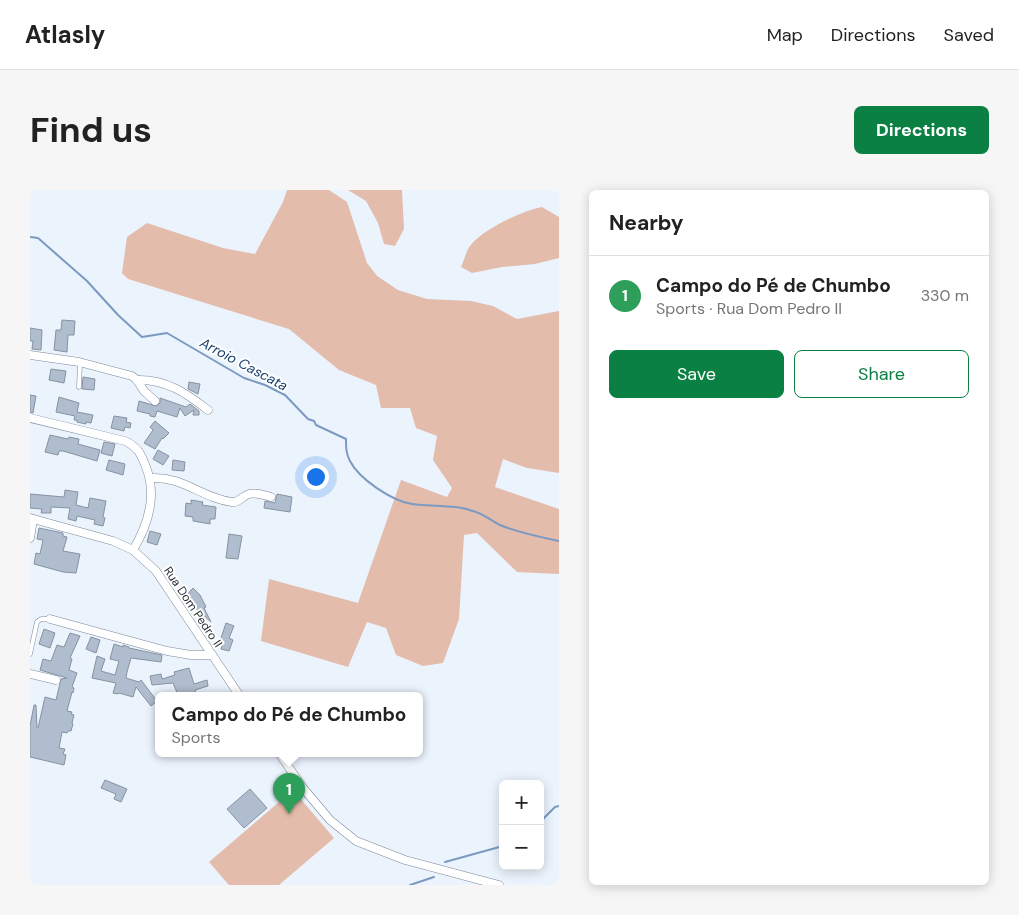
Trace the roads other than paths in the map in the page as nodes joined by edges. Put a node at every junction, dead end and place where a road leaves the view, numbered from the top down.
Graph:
1 (30, 355) edge
2 (80, 362) junction
3 (137, 380) junction
4 (79, 387) dead end
5 (155, 401) dead end
6 (208, 410) dead end
7 (30, 418) edge
8 (150, 478) junction
9 (271, 497) dead end
10 (32, 518) edge
11 (30, 538) edge
12 (134, 550) junction
13 (50, 619) joint
14 (30, 654) edge
15 (212, 655) junction
16 (30, 674) edge
17 (56, 680) dead end
18 (237, 692) edge
19 (282, 757) edge
20 (499, 885) edge

1 - 2 street
2 - 3 street
2 - 4 lane
3 - 5 street
3 - 6 street
7 - 8 street
8 - 9 street
8 - 12 street
10 - 11 street
10 - 12 street, Rua Dom Pedro II
12 - 15 street, Rua Dom Pedro II
13 - 14 lane
13 - 15 street
15 - 18 street, Rua Dom Pedro II
16 - 17 street
19 - 20 street

